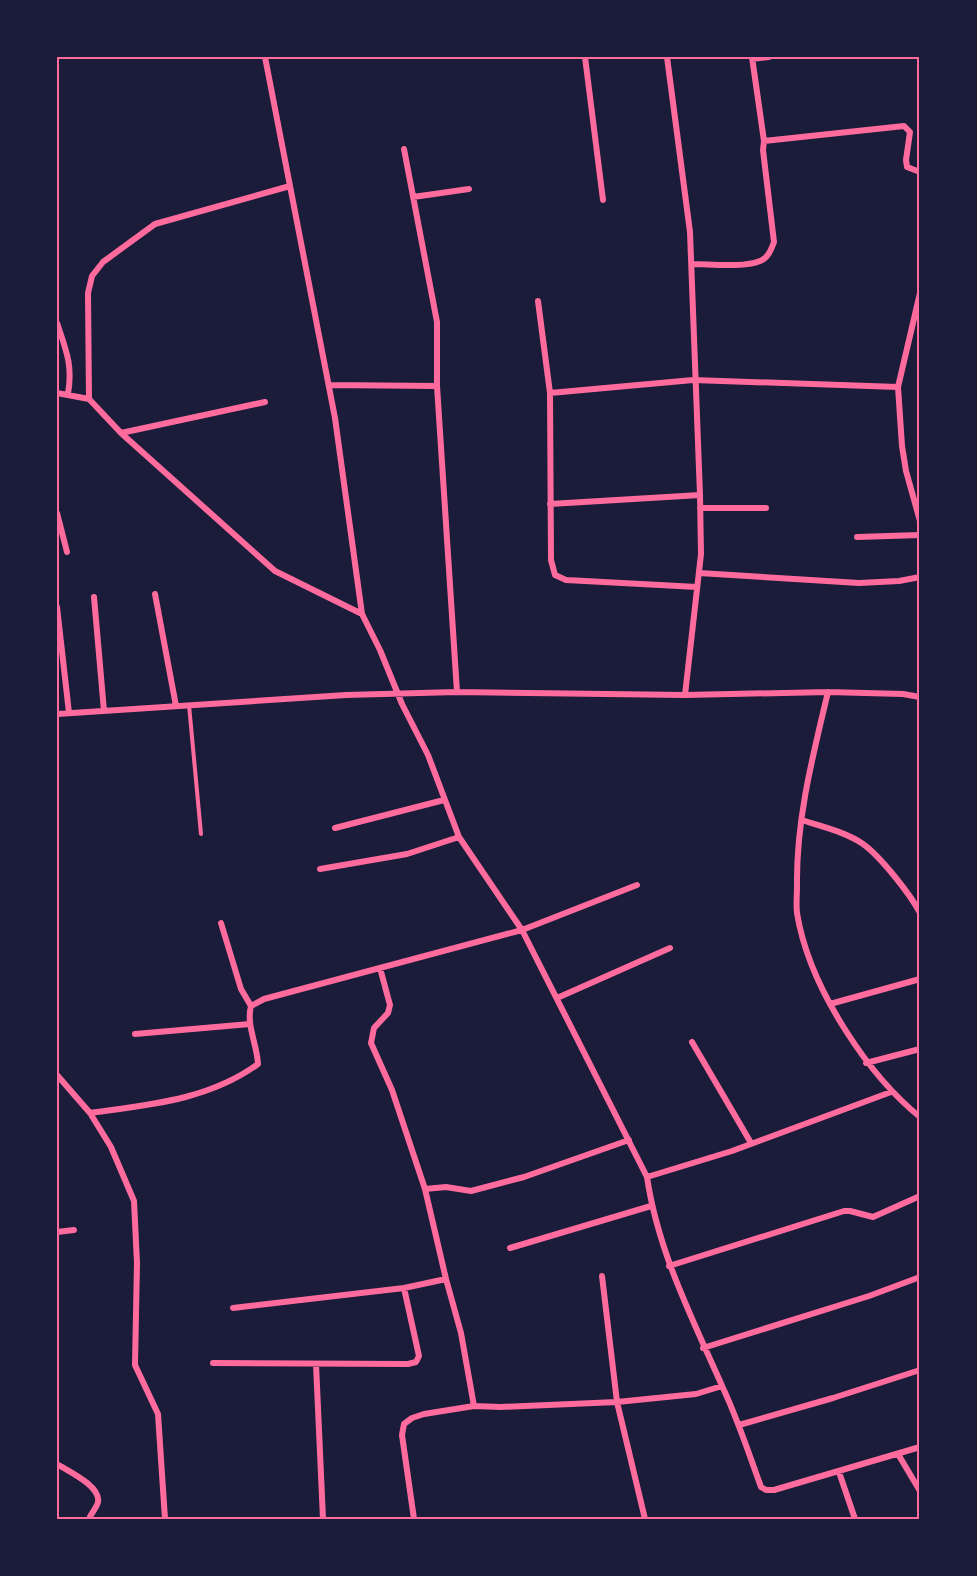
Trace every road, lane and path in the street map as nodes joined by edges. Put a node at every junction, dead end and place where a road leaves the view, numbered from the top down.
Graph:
1 (265, 57) edge
2 (585, 57) edge
3 (667, 57) edge
4 (769, 57) edge
5 (752, 58) edge
6 (764, 141) junction
7 (404, 149) dead end
8 (920, 172) edge
9 (290, 186) junction
10 (469, 189) dead end
11 (413, 197) junction
12 (603, 200) dead end
13 (692, 264) junction
14 (920, 293) edge
15 (538, 301) dead end
16 (57, 323) edge
17 (697, 380) junction
18 (329, 385) junction
19 (437, 386) junction
20 (898, 387) junction
21 (57, 393) edge
22 (550, 393) junction
23 (68, 394) junction
24 (89, 399) junction
25 (266, 402) dead end
26 (121, 433) junction
27 (700, 495) junction
28 (550, 504) junction
29 (700, 508) junction
30 (766, 508) dead end
31 (57, 513) edge
32 (920, 521) edge
33 (920, 535) edge
34 (857, 537) dead end
35 (68, 552) dead end
36 (699, 573) junction
37 (920, 577) edge
38 (697, 587) junction
39 (155, 594) dead end
40 (94, 597) dead end
41 (57, 607) edge
42 (362, 614) junction
43 (457, 692) junction
44 (828, 692) junction
45 (398, 694) junction
46 (685, 695) junction
47 (920, 697) edge
48 (189, 705) junction
49 (176, 706) junction
50 (104, 711) junction
51 (69, 713) junction
52 (57, 714) edge
53 (444, 800) junction
54 (802, 820) junction
55 (335, 828) dead end
56 (201, 834) dead end
57 (459, 837) junction
58 (320, 869) dead end
59 (637, 885) dead end
60 (920, 913) edge
61 (221, 923) dead end
62 (522, 930) junction
63 (670, 948) dead end
64 (380, 968) junction
65 (920, 979) edge
66 (557, 998) junction
67 (830, 1004) junction
68 (251, 1006) junction
69 (250, 1024) junction
70 (135, 1034) dead end
71 (693, 1042) dead end
72 (920, 1049) edge
73 (866, 1063) junction
74 (57, 1075) edge
75 (891, 1092) junction
76 (90, 1113) junction
77 (920, 1117) edge
78 (629, 1140) junction
79 (751, 1143) junction
80 (647, 1177) junction
81 (425, 1189) junction
82 (920, 1196) edge
83 (651, 1206) junction
84 (74, 1230) dead end
85 (57, 1232) edge
86 (510, 1248) dead end
87 (669, 1266) junction
88 (602, 1276) dead end
89 (920, 1277) edge
90 (446, 1279) junction
91 (404, 1288) junction
92 (233, 1308) dead end
93 (703, 1348) junction
94 (213, 1364) dead end
95 (316, 1364) junction
96 (920, 1370) edge
97 (722, 1386) junction
98 (617, 1402) junction
99 (474, 1406) junction
100 (739, 1425) junction
101 (920, 1447) edge
102 (898, 1454) junction
103 (57, 1464) edge
104 (839, 1472) junction
105 (920, 1491) edge
106 (89, 1519) edge
107 (165, 1519) edge
108 (323, 1519) edge
109 (414, 1519) edge
110 (645, 1519) edge
111 (855, 1519) edge

1 - 9 street
2 - 12 street
3 - 13 street
4 - 5 street
5 - 6 street
6 - 8 street
6 - 13 street
7 - 11 street
9 - 18 street
9 - 24 street
10 - 11 street
11 - 19 street
13 - 17 street
14 - 20 street
15 - 22 street
16 - 23 street
17 - 20 street
17 - 22 street
17 - 27 street
18 - 19 street
18 - 42 street
19 - 43 street
20 - 32 street
21 - 23 street
22 - 28 street
23 - 24 street
24 - 26 street
25 - 26 street
26 - 42 street
27 - 28 street
27 - 29 street
28 - 38 street
29 - 30 street
29 - 36 street
31 - 35 street
33 - 34 street
36 - 37 street
36 - 38 street
38 - 46 street
39 - 49 street
40 - 50 street
41 - 51 street
42 - 45 street
43 - 45 street
43 - 46 street
44 - 46 street
44 - 47 street
44 - 54 street
45 - 48 street
45 - 53 street
48 - 49 street
48 - 56 lane
49 - 50 street
50 - 51 street
51 - 52 street
53 - 55 street
53 - 57 street
54 - 60 street
54 - 67 street
57 - 58 street
57 - 62 street
59 - 62 street
61 - 68 street
62 - 64 street
62 - 66 street
63 - 66 street
64 - 68 street
64 - 81 street
65 - 67 street
66 - 78 street
67 - 73 street
68 - 69 street
69 - 70 street
69 - 76 street
71 - 79 street
72 - 73 street
73 - 75 street
74 - 76 street
75 - 77 street
75 - 79 street
76 - 107 street
78 - 80 street
78 - 81 street
79 - 80 street
80 - 83 street
81 - 90 street
82 - 87 street
83 - 86 street
83 - 87 street
84 - 85 street
87 - 93 street
88 - 98 street
89 - 93 street
90 - 91 street
90 - 99 street
91 - 92 street
91 - 95 street
93 - 97 street
94 - 95 street
95 - 108 street
96 - 100 street
97 - 98 street
97 - 100 street
98 - 99 street
98 - 110 street
99 - 109 street
100 - 104 street
101 - 102 street
102 - 104 street
102 - 105 street
103 - 106 street
104 - 111 street

